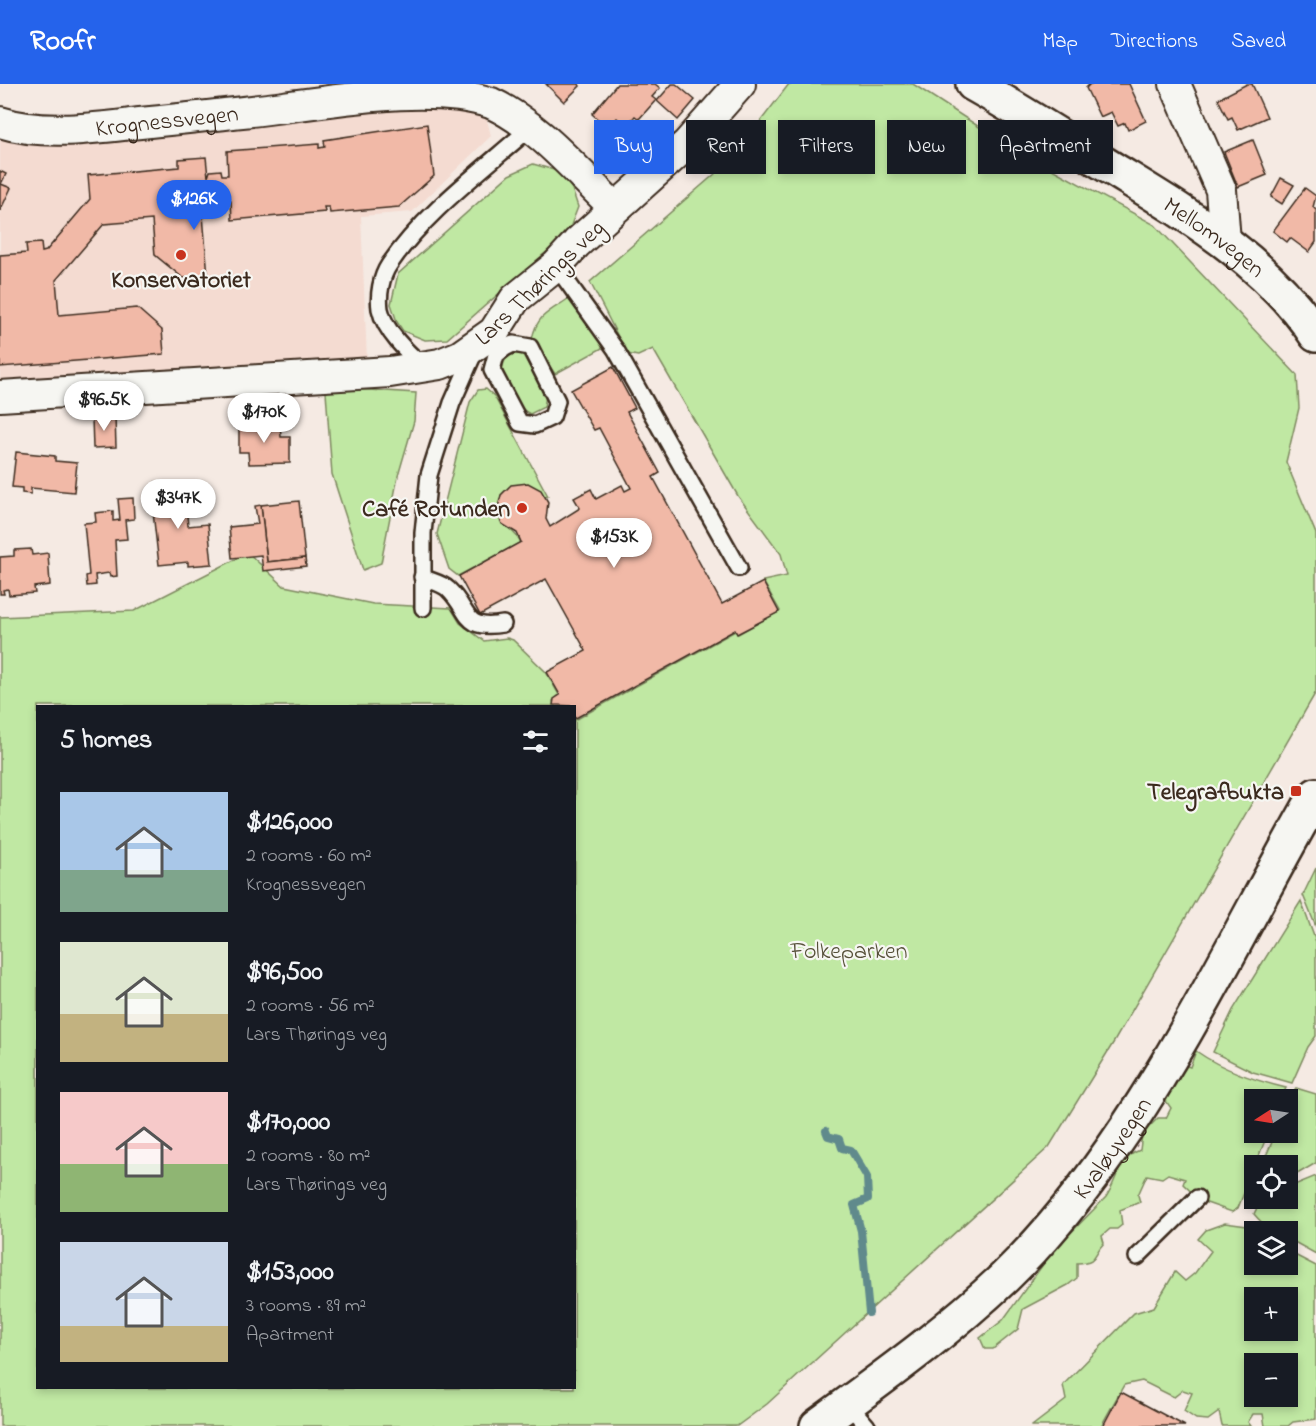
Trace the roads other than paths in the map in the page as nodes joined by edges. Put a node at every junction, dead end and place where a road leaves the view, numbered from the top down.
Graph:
1 (740, 84) edge
2 (973, 84) edge
3 (1175, 84) edge
4 (489, 93) edge
5 (0, 122) edge
6 (531, 128) junction
7 (615, 208) junction
8 (1225, 241) junction
9 (556, 266) junction
10 (1316, 334) edge
11 (492, 342) junction
12 (424, 367) junction
13 (0, 396) edge
14 (739, 568) dead end
15 (422, 578) junction
16 (423, 608) dead end
17 (502, 624) dead end
18 (1316, 795) edge
19 (1197, 1198) dead end
20 (1137, 1257) dead end
21 (857, 1415) edge
22 (817, 1426) edge

1 - 7 street, Lars Thørings veg
2 - 8 street, Mellomvegen
3 - 8 street
4 - 5 street, Krognessvegen
4 - 6 street, Krognessvegen
6 - 7 street, Krognessvegen
6 - 12 lane
7 - 9 street, Lars Thørings veg
8 - 10 street, Mellomvegen
9 - 11 street, Lars Thørings veg
9 - 14 lane
11 - 11 lane
11 - 12 street, Lars Thørings veg
11 - 15 lane
12 - 13 street, Lars Thørings veg
15 - 16 lane
15 - 17 lane
18 - 21 street, Kvaløyvegen
19 - 20 lane
21 - 22 street, Kvaløyvegen

